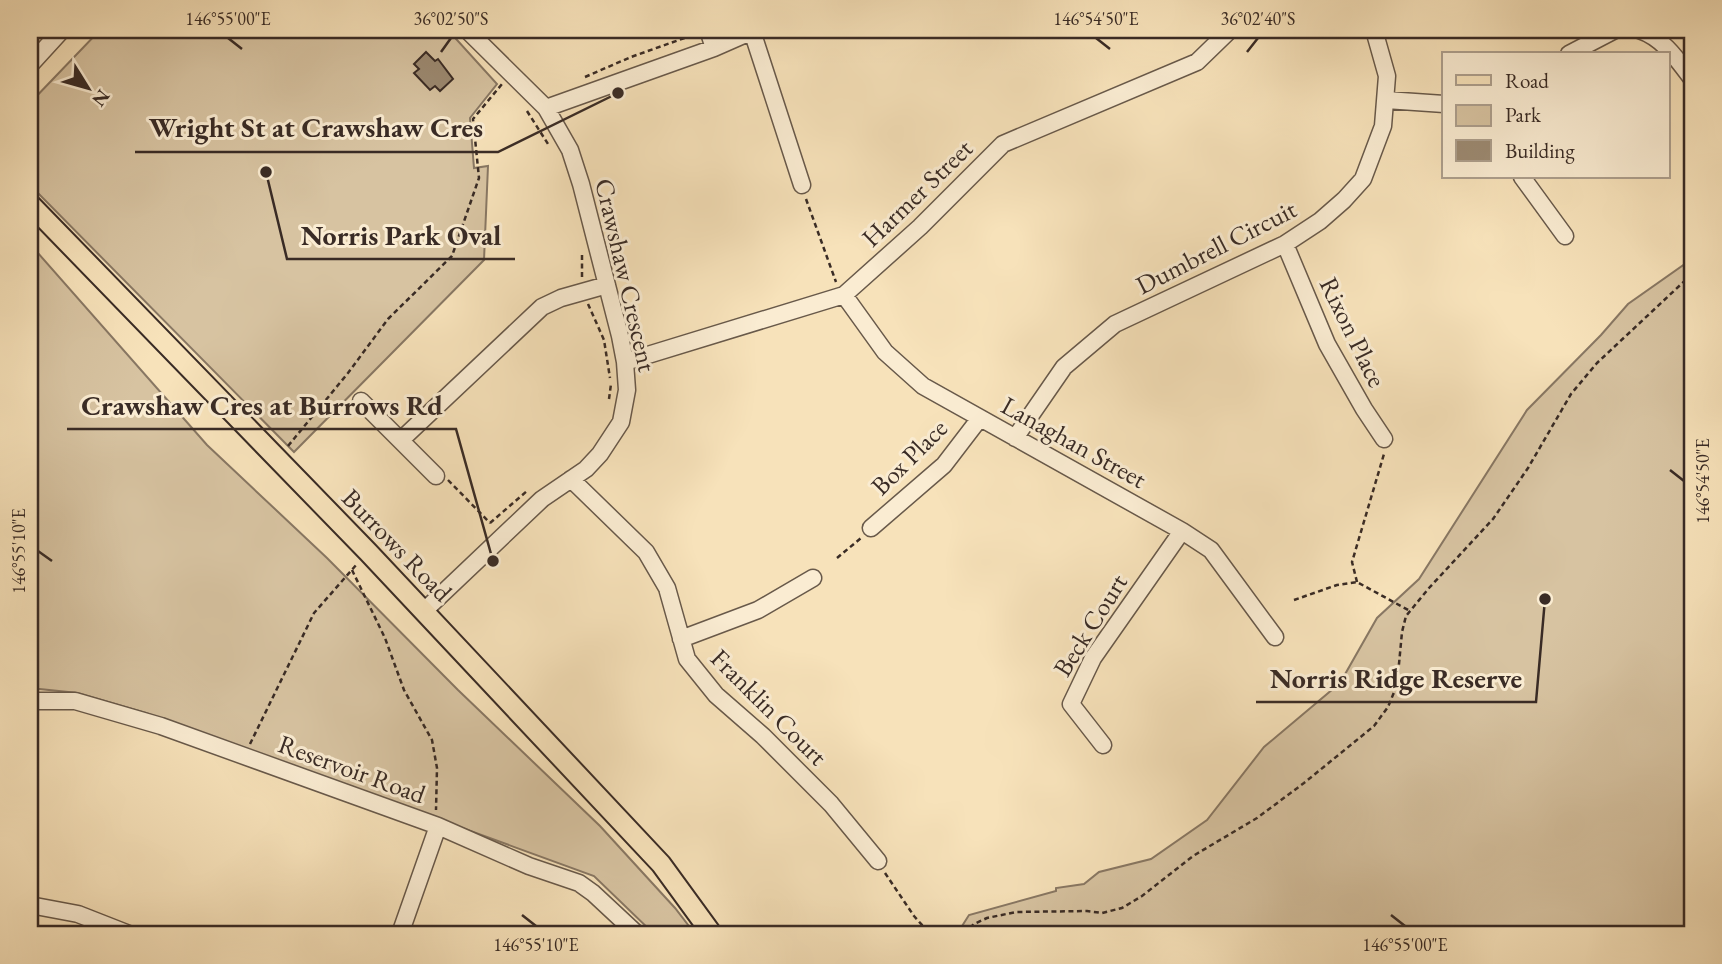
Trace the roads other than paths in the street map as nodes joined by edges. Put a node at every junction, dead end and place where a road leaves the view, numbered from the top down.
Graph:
1 (467, 30) edge
2 (708, 30) edge
3 (754, 30) edge
4 (1230, 30) edge
5 (1374, 30) edge
6 (1615, 30) edge
7 (1639, 30) edge
8 (59, 31) edge
9 (714, 48) junction
10 (1573, 52) edge
11 (30, 65) edge
12 (1692, 79) edge
13 (1385, 100) junction
14 (1442, 104) edge
15 (546, 108) junction
16 (1523, 178) edge
17 (803, 191) road end
18 (30, 204) edge
19 (1564, 236) dead end
20 (1285, 244) junction
21 (607, 285) junction
22 (841, 290) junction
23 (625, 362) junction
24 (361, 401) dead end
25 (980, 418) junction
26 (1015, 438) junction
27 (1384, 439) road end
28 (401, 440) junction
29 (441, 476) road end
30 (571, 479) junction
31 (869, 531) road end
32 (1182, 531) junction
33 (813, 578) dead end
34 (424, 611) junction
35 (1275, 636) dead end
36 (681, 639) junction
37 (30, 701) edge
38 (1103, 745) dead end
39 (439, 826) junction
40 (878, 861) road end
41 (30, 905) edge
42 (129, 934) edge
43 (400, 934) edge
44 (637, 934) edge
45 (712, 934) edge

1 - 15 street, Crawshaw Crescent
2 - 9 street
3 - 9 street
3 - 17 street
4 - 22 street, Harmer Street
5 - 13 street, Dumbrell Circuit
6 - 10 street
7 - 12 street
8 - 11 street
9 - 15 street
13 - 14 street
13 - 20 street, Dumbrell Circuit
15 - 21 street, Crawshaw Crescent
16 - 19 street
18 - 34 main road, Burrows Road
20 - 26 street, Dumbrell Circuit
20 - 27 street, Rixon Place
21 - 23 street, Crawshaw Crescent
21 - 28 street
22 - 23 street, Harmer Street
22 - 25 street, Lanaghan Street
23 - 30 street, Crawshaw Crescent
24 - 28 street
25 - 26 street, Lanaghan Street
25 - 31 street, Box Place
26 - 32 street, Lanaghan Street
28 - 29 street
30 - 34 street, Crawshaw Crescent
30 - 36 street, Franklin Court
32 - 35 street, Lanaghan Street
32 - 38 street, Beck Court
33 - 36 street
34 - 45 main road, Burrows Road
36 - 40 street, Franklin Court
37 - 39 street, Reservoir Road
39 - 43 street
39 - 44 street, Reservoir Road
41 - 42 street

